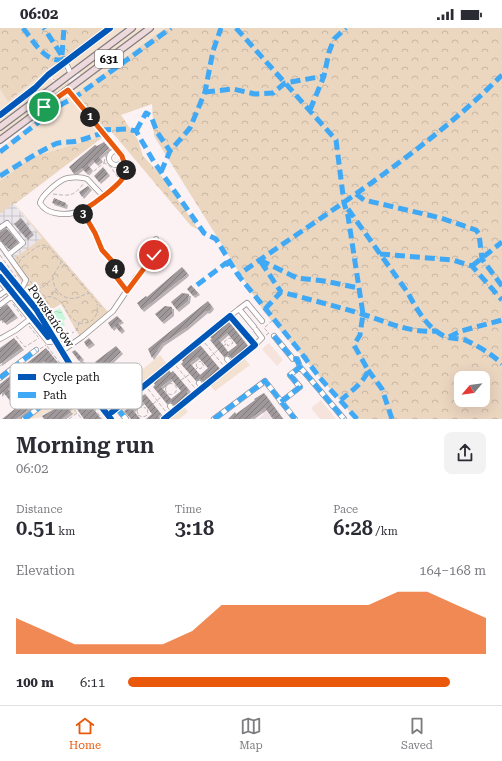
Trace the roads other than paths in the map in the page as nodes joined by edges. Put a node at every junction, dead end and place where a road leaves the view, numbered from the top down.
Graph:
1 (132, 28) edge
2 (150, 28) edge
3 (64, 60) dead end
4 (71, 74) junction
5 (68, 90) junction
6 (0, 127) edge
7 (0, 140) edge
8 (119, 153) junction
9 (122, 159) junction
10 (103, 196) junction
11 (82, 211) junction
12 (0, 228) edge
13 (156, 239) dead end
14 (0, 244) edge
15 (8, 255) junction
16 (0, 265) edge
17 (0, 281) edge
18 (20, 289) junction
19 (7, 290) junction
20 (127, 291) junction
21 (0, 295) edge
22 (13, 295) junction
23 (0, 305) edge
24 (239, 309) junction
25 (30, 316) junction
26 (230, 316) junction
27 (262, 321) dead end
28 (207, 335) junction
29 (274, 336) dead end
30 (0, 339) edge
31 (211, 340) dead end
32 (50, 344) junction
33 (255, 345) junction
34 (37, 351) road end
35 (62, 351) junction
36 (178, 358) junction
37 (227, 359) dead end
38 (21, 363) edge
39 (72, 363) edge
40 (182, 363) dead end
41 (231, 364) junction
42 (300, 368) junction
43 (10, 371) edge
44 (0, 378) edge
45 (150, 381) junction
46 (198, 383) dead end
47 (154, 386) dead end
48 (142, 387) edge
49 (203, 388) junction
50 (281, 402) junction
51 (170, 406) dead end
52 (37, 409) edge
53 (116, 409) edge
54 (121, 409) edge
55 (174, 411) junction
56 (107, 417) edge
57 (24, 419) edge
58 (126, 419) edge
59 (164, 419) edge
60 (214, 419) edge
61 (295, 419) edge
62 (344, 419) edge

1 - 4 main road, 631
2 - 5 main road, 631
3 - 4 street
4 - 6 main road, 631
5 - 7 main road, 631
5 - 8 street
8 - 9 street
8 - 9 street
9 - 10 street
10 - 11 street
10 - 11 street
11 - 20 street
12 - 15 street
13 - 20 street
14 - 15 street
15 - 18 street
16 - 18 street, Powstańców
17 - 19 street
18 - 22 street
18 - 32 street, Powstańców
19 - 21 street
19 - 22 street
20 - 35 street
22 - 23 street
22 - 25 street
24 - 26 street
24 - 27 street
24 - 33 street
25 - 30 street
25 - 32 street
26 - 28 street
26 - 33 street
28 - 31 street
28 - 36 street
29 - 42 street
32 - 35 street, Powstańców
33 - 41 street
34 - 38 street
35 - 39 street, Powstańców
36 - 40 street
36 - 45 street
37 - 41 street
41 - 49 street
42 - 50 street
42 - 62 street
43 - 44 street
45 - 47 street
45 - 48 street
46 - 49 street
49 - 55 street
50 - 60 street
50 - 61 street
51 - 55 street
52 - 57 street
53 - 56 street
54 - 58 street
55 - 59 street

